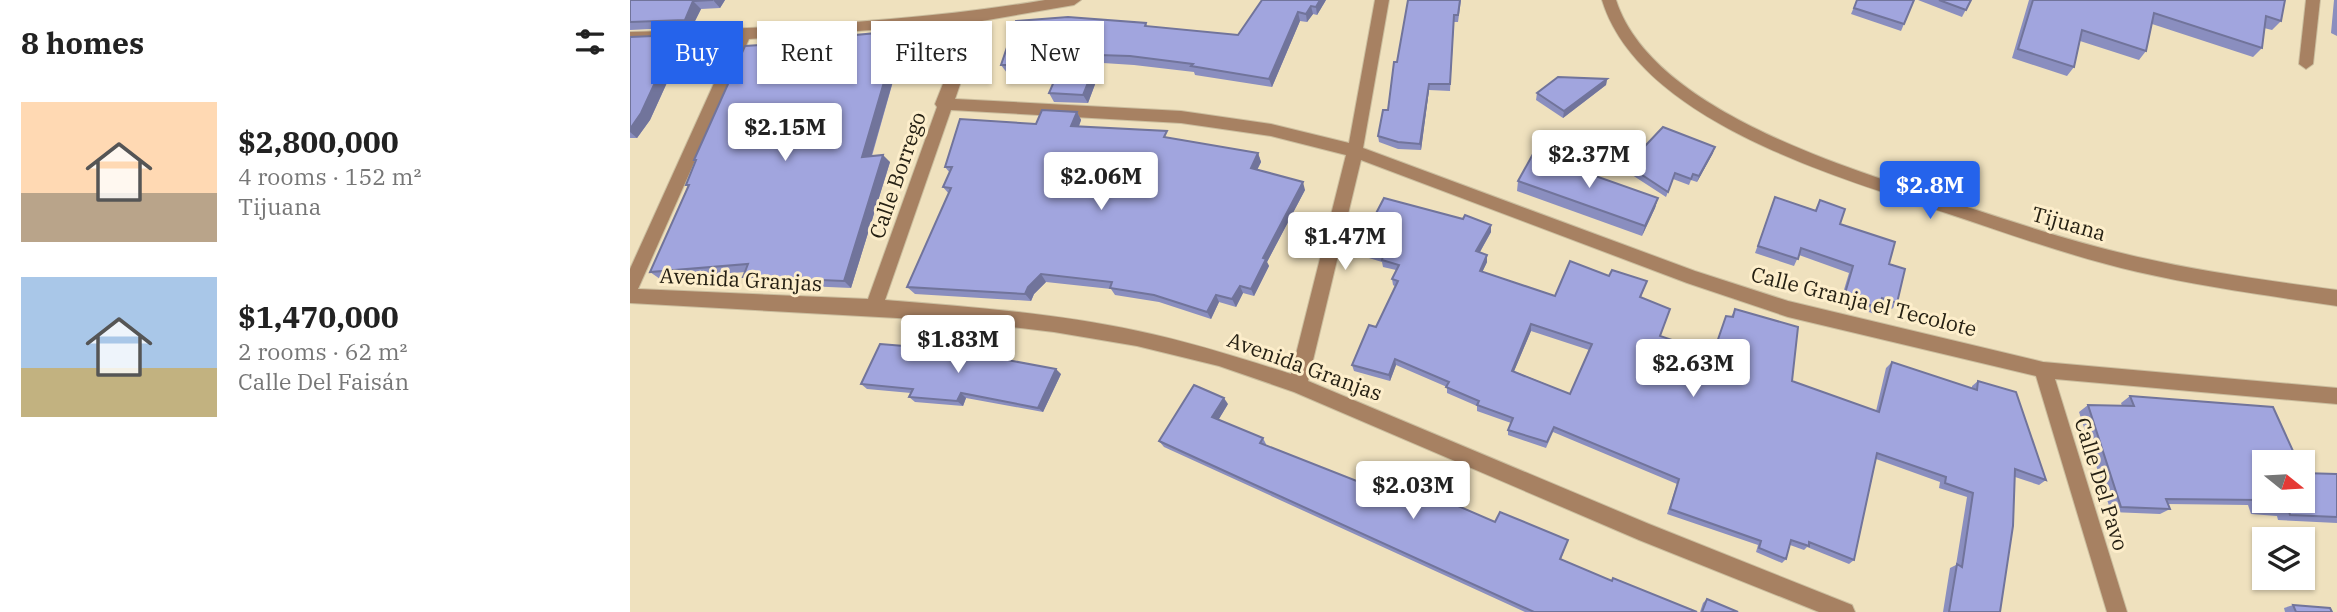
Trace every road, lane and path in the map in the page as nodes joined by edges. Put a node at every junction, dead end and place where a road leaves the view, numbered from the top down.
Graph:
1 (1074, 0) edge
2 (1382, 0) edge
3 (1609, 0) edge
4 (2312, 0) edge
5 (976, 17) junction
6 (744, 34) junction
7 (630, 37) edge
8 (2305, 64) dead end
9 (943, 104) junction
10 (1355, 151) junction
11 (630, 288) edge
12 (630, 296) edge
13 (2337, 298) edge
14 (873, 309) junction
15 (2043, 370) junction
16 (1298, 385) junction
17 (2337, 396) edge
18 (1845, 612) edge
19 (2117, 612) edge

1 - 5 street
2 - 10 street
3 - 13 street, Tijuana
4 - 8 street
5 - 6 street
5 - 9 street, Calle Borrego
6 - 7 street
6 - 11 street
9 - 10 street, Calle Granja el Tecolote
9 - 14 street, Calle Borrego
10 - 15 street, Calle Granja el Tecolote
10 - 16 street
12 - 14 street, Avenida Granjas
14 - 16 street, Avenida Granjas
15 - 17 street, Calle Granja el Tecolote
15 - 19 street, Calle Del Pavo
16 - 18 street, Avenida Granjas

